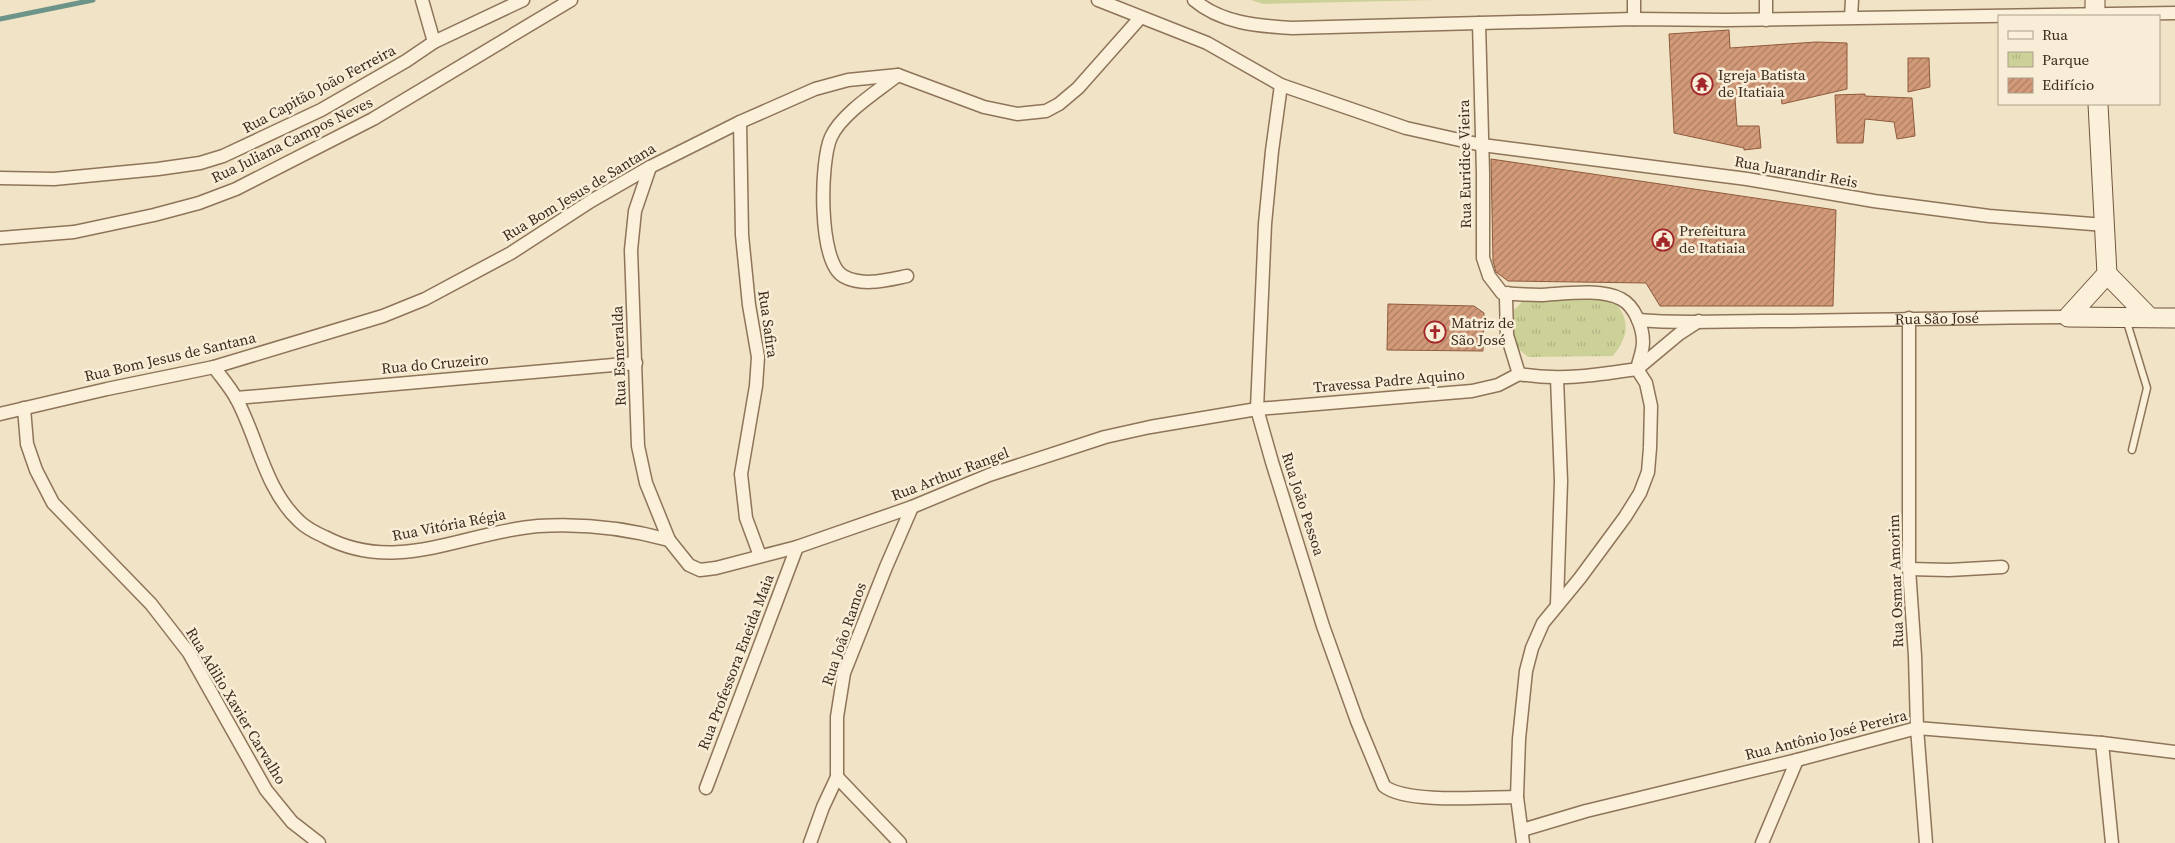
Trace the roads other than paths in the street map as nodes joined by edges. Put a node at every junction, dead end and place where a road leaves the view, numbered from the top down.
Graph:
1 (422, 0) edge
2 (523, 0) edge
3 (571, 0) edge
4 (1098, 0) edge
5 (1194, 0) edge
6 (1634, 0) edge
7 (1766, 0) edge
8 (1852, 0) edge
9 (2095, 11) edge
10 (2175, 13) edge
11 (1851, 17) junction
12 (1140, 18) junction
13 (1634, 19) junction
14 (1766, 20) junction
15 (1479, 23) junction
16 (434, 42) junction
17 (898, 74) junction
18 (1281, 85) junction
19 (2098, 105) edge
20 (740, 122) junction
21 (1482, 145) junction
22 (650, 168) junction
23 (0, 178) edge
24 (2106, 226) junction
25 (0, 238) edge
26 (2106, 274) junction
27 (907, 276) dead end
28 (1508, 293) junction
29 (2068, 317) junction
30 (1910, 318) junction
31 (2126, 318) junction
32 (2150, 318) junction
33 (2175, 318) edge
34 (1638, 320) junction
35 (1699, 321) junction
36 (636, 363) junction
37 (214, 367) junction
38 (1638, 369) junction
39 (1520, 374) junction
40 (1556, 378) junction
41 (236, 398) junction
42 (24, 408) junction
43 (1257, 409) junction
44 (0, 414) edge
45 (2132, 450) dead end
46 (912, 507) junction
47 (669, 540) junction
48 (797, 547) junction
49 (760, 556) junction
50 (2002, 567) dead end
51 (1910, 569) junction
52 (1557, 604) junction
53 (1918, 728) junction
54 (2102, 743) junction
55 (2175, 752) edge
56 (1797, 760) junction
57 (836, 777) junction
58 (706, 788) dead end
59 (1517, 797) junction
60 (1522, 837) edge
61 (320, 843) edge
62 (810, 843) edge
63 (900, 843) edge
64 (1762, 843) edge
65 (1926, 843) edge
66 (2112, 843) edge

1 - 16 street
2 - 16 street, Rua Capitão João Ferreira
3 - 25 street, Rua Juliana Campos Neves
4 - 12 street
5 - 15 street
6 - 13 street
7 - 14 street
8 - 11 street
9 - 10 street
9 - 11 street
11 - 14 street
12 - 17 street, Rua Bom Jesus de Santana
12 - 18 street
13 - 14 street
13 - 15 street
15 - 21 street, Rua Euridice Vieira
16 - 23 street, Rua Capitão João Ferreira
17 - 20 street, Rua Bom Jesus de Santana
17 - 27 street
18 - 21 street
18 - 43 street, Rua João Pessoa
19 - 24 street
20 - 22 street, Rua Bom Jesus de Santana
20 - 49 street, Rua Safira
21 - 24 street, Rua Juarandir Reis
21 - 28 street, Rua Euridice Vieira
22 - 36 street, Rua Esmeralda
22 - 37 street, Rua Bom Jesus de Santana
24 - 26 street
26 - 29 street
26 - 32 street
28 - 34 street
28 - 39 street
29 - 30 street, Rua São José
29 - 31 street, Rua São José
30 - 35 street, Rua São José
30 - 51 street, Rua Osmar Amorim
31 - 32 street, Rua São José
31 - 45 lane
32 - 33 street, Rua São José
34 - 35 street, Rua São José
34 - 38 street
35 - 38 street
36 - 41 street, Rua do Cruzeiro
36 - 47 street, Rua Esmeralda
37 - 41 street, Rua Vitória Régia
37 - 42 street, Rua Bom Jesus de Santana
38 - 40 street
38 - 52 street
39 - 40 street
39 - 43 street, Travessa Padre Aquino
40 - 52 street
41 - 47 street, Rua Vitória Régia
42 - 44 street, Rua Bom Jesus de Santana
42 - 61 street, Rua Adilio Xavier Carvalho
43 - 46 street, Rua Arthur Rangel
43 - 59 street, Rua João Pessoa
46 - 48 street, Rua Arthur Rangel
46 - 57 street, Rua João Ramos
47 - 49 street, Rua Arthur Rangel
48 - 49 street, Rua Arthur Rangel
48 - 58 street, Rua Professora Eneida Maia
50 - 51 street
51 - 53 street, Rua Osmar Amorim
52 - 59 street
53 - 54 street, Rua Antônio José Pereira
53 - 56 street, Rua Antônio José Pereira
53 - 65 street, Rua Osmar Amorim
54 - 55 street, Rua Antônio José Pereira
54 - 66 street
56 - 60 street, Rua Antônio José Pereira
56 - 64 street
57 - 62 street, Rua João Ramos
57 - 63 street
59 - 60 street

